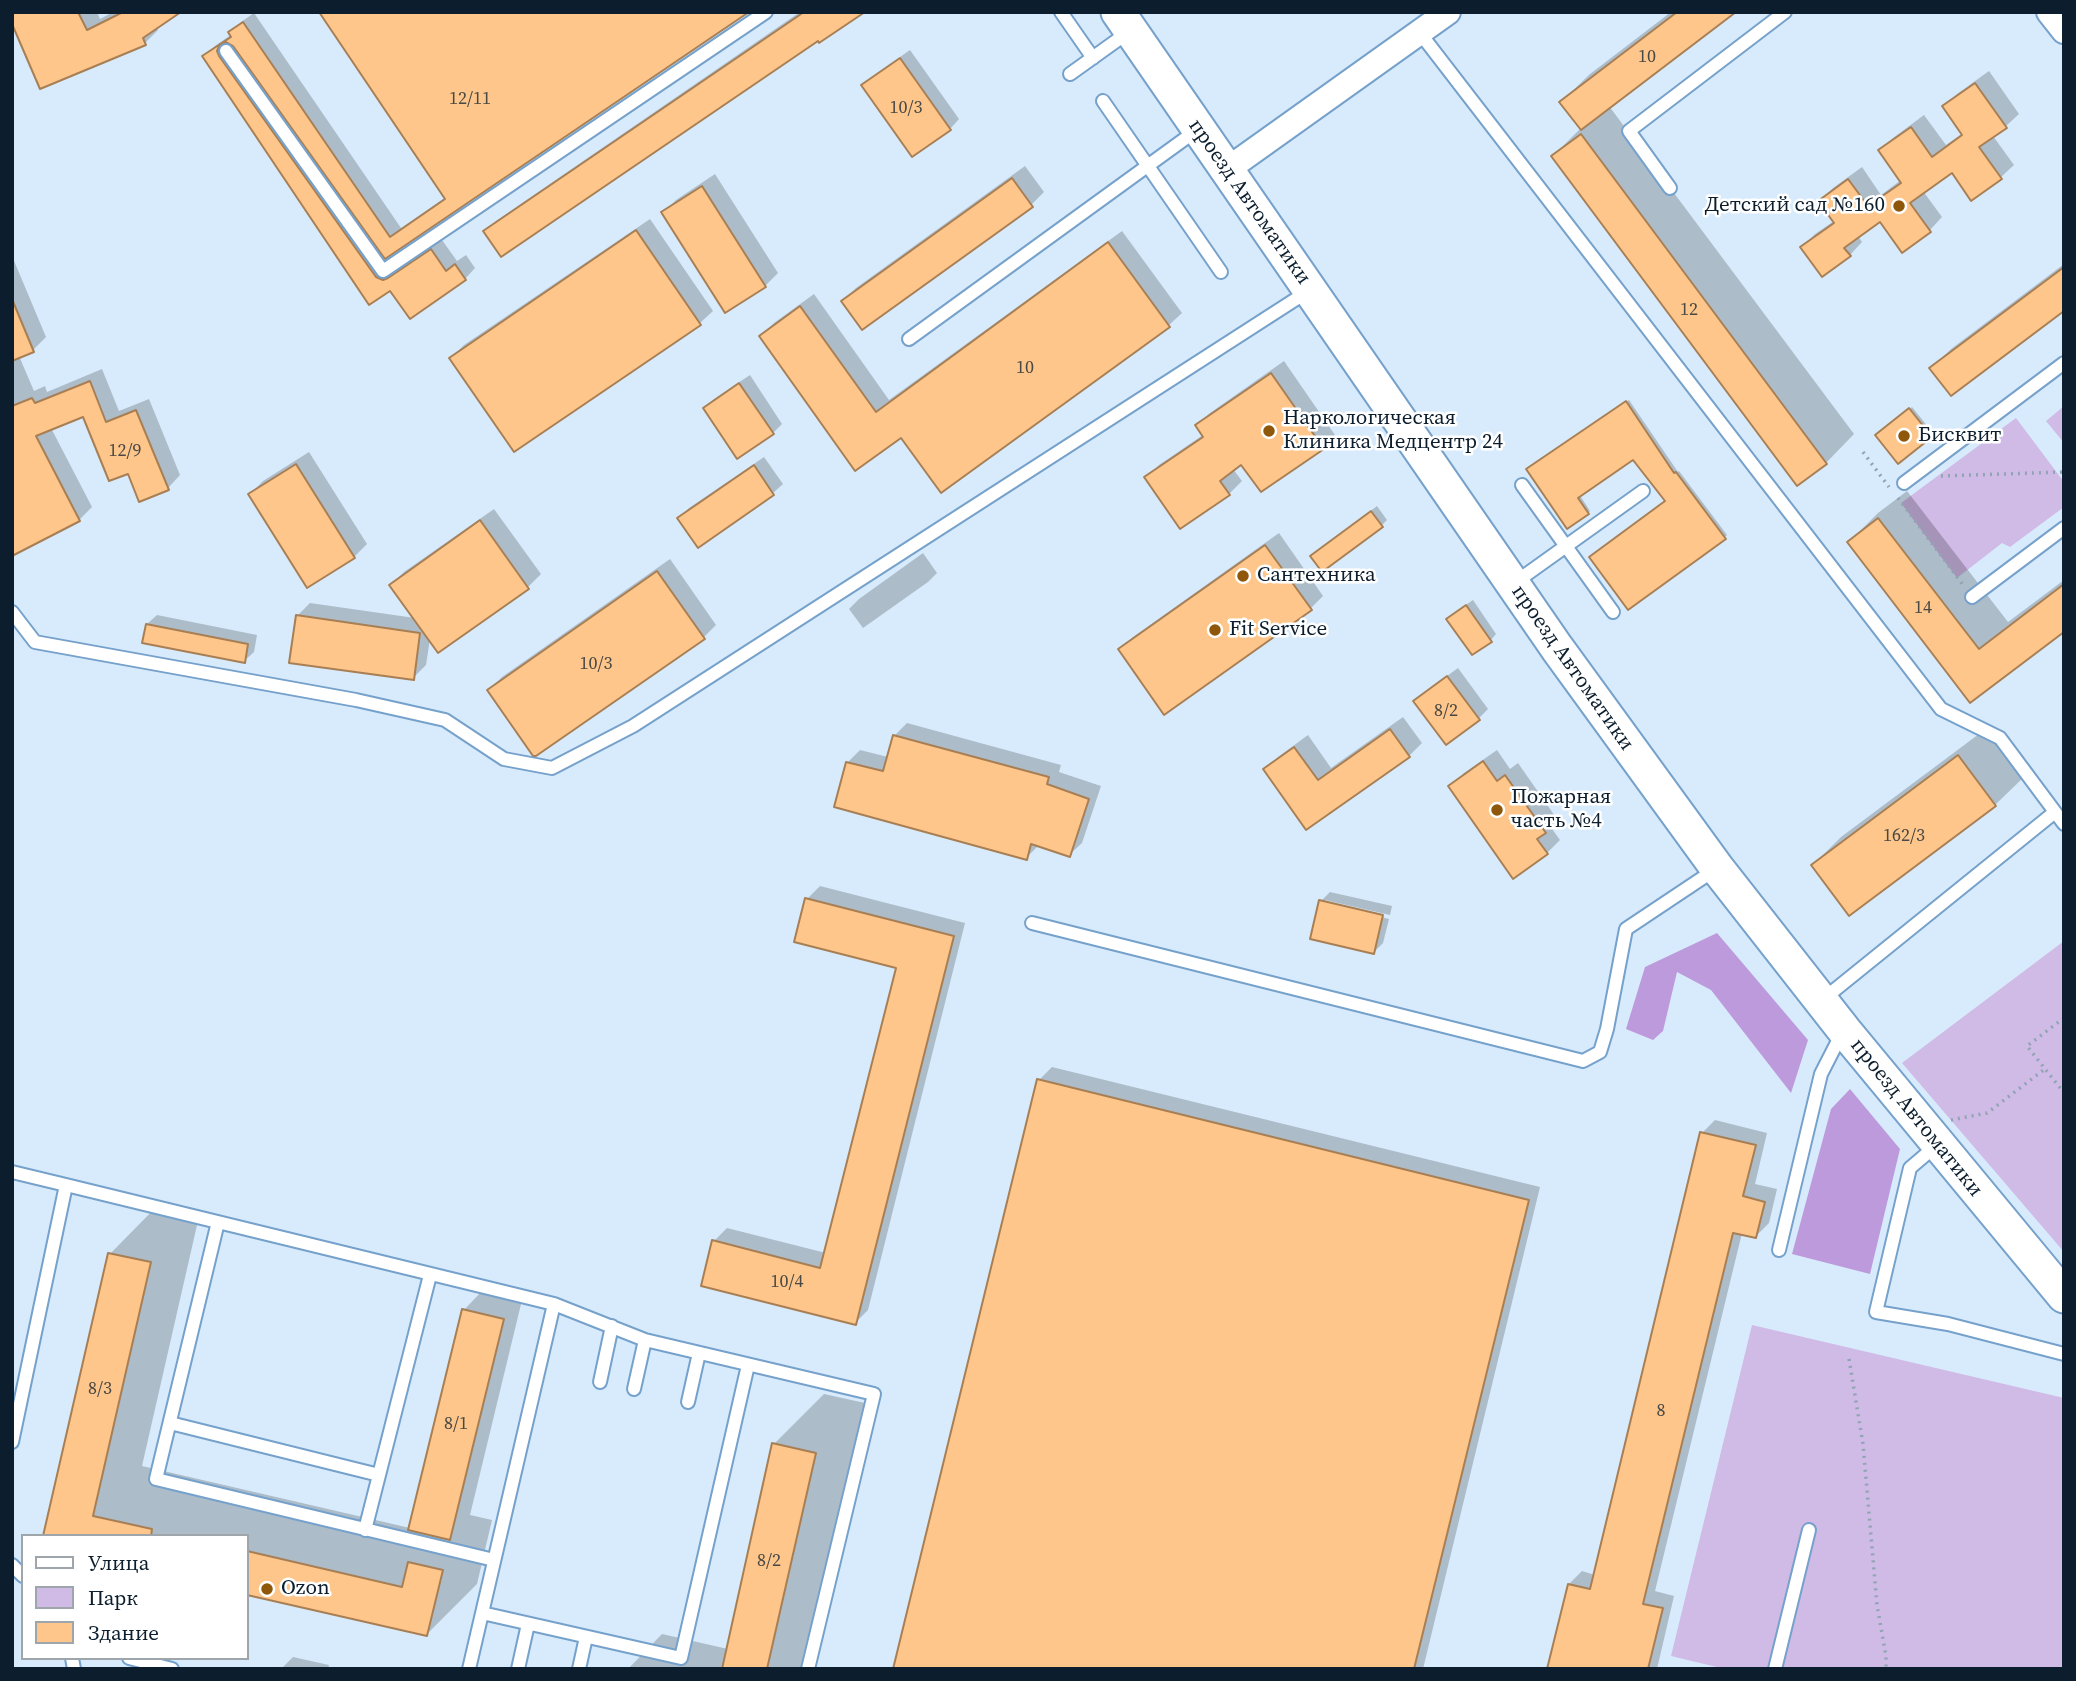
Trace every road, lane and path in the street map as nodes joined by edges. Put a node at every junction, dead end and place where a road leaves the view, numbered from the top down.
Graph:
1 (766, 12) edge
2 (1060, 12) edge
3 (1448, 12) edge
4 (1785, 12) edge
5 (2049, 12) edge
6 (1124, 21) edge
7 (2064, 31) edge
8 (1420, 33) junction
9 (226, 51) dead end
10 (1093, 58) junction
11 (1070, 74) dead end
12 (1103, 101) dead end
13 (1199, 129) junction
14 (1149, 165) junction
15 (1228, 169) junction
16 (1670, 188) dead end
17 (1221, 272) dead end
18 (1310, 289) junction
19 (909, 339) dead end
20 (2064, 363) edge
21 (1863, 452) dead end
22 (2064, 472) edge
23 (1904, 483) junction
24 (1887, 484) junction
25 (1522, 485) dead end
26 (1643, 491) dead end
27 (2064, 528) edge
28 (1566, 546) junction
29 (1513, 584) junction
30 (1972, 597) joint
31 (12, 612) edge
32 (1613, 612) dead end
33 (2055, 812) junction
34 (2064, 824) edge
35 (1717, 868) junction
36 (1032, 923) dead end
37 (1821, 1001) junction
38 (2064, 1018) edge
39 (1844, 1030) junction
40 (2045, 1069) junction
41 (2064, 1086) edge
42 (1930, 1135) junction
43 (12, 1172) edge
44 (66, 1185) junction
45 (218, 1222) junction
46 (1779, 1250) dead end
47 (430, 1275) junction
48 (2064, 1296) edge
49 (554, 1304) junction
50 (612, 1326) junction
51 (645, 1340) junction
52 (699, 1353) junction
53 (2064, 1354) edge
54 (1849, 1359) dead end
55 (748, 1365) junction
56 (600, 1382) dead end
57 (634, 1388) dead end
58 (688, 1402) dead end
59 (170, 1423) junction
60 (12, 1442) edge
61 (379, 1475) junction
62 (365, 1530) junction
63 (1809, 1530) dead end
64 (494, 1560) junction
65 (482, 1613) junction
66 (528, 1624) junction
67 (586, 1637) junction
68 (136, 1660) edge
69 (172, 1669) edge
70 (469, 1669) edge
71 (518, 1669) edge
72 (579, 1669) edge
73 (808, 1669) edge
74 (1775, 1669) edge
75 (1886, 1669) edge

1 - 9 lane
2 - 10 lane
3 - 8 street
4 - 16 lane
5 - 7 street
6 - 10 lane
6 - 13 main road, проезд Автоматики
8 - 15 street
8 - 33 lane
10 - 11 lane
12 - 14 lane
13 - 14 lane
13 - 15 main road, проезд Автоматики
14 - 17 lane
14 - 19 lane
15 - 18 main road, проезд Автоматики
18 - 29 main road, проезд Автоматики
18 - 31 lane
20 - 23 lane
21 - 24 path
22 - 23 path
23 - 24 path
24 - 30 path
25 - 28 lane
26 - 28 lane
27 - 30 lane
28 - 29 lane
28 - 32 lane
29 - 35 main road, проезд Автоматики
33 - 34 lane
33 - 37 lane
35 - 36 lane
35 - 37 main road, проезд Автоматики
37 - 39 main road, проезд Автоматики
38 - 40 path
39 - 42 main road, проезд Автоматики
39 - 46 lane
40 - 41 path
40 - 42 path
42 - 48 main road, проезд Автоматики
42 - 53 lane
43 - 44 lane
44 - 45 lane
44 - 60 lane
45 - 47 lane
45 - 59 lane
47 - 49 lane
47 - 61 lane
49 - 50 lane
49 - 64 lane
50 - 51 lane
50 - 56 lane
51 - 52 lane
51 - 57 lane
52 - 55 lane
52 - 58 lane
54 - 75 path
55 - 67 lane
55 - 73 lane
59 - 61 lane
59 - 62 lane
61 - 62 lane
62 - 64 lane
63 - 74 lane
64 - 65 lane
65 - 66 lane
65 - 70 lane
66 - 67 lane
66 - 71 lane
67 - 72 lane
68 - 69 lane

